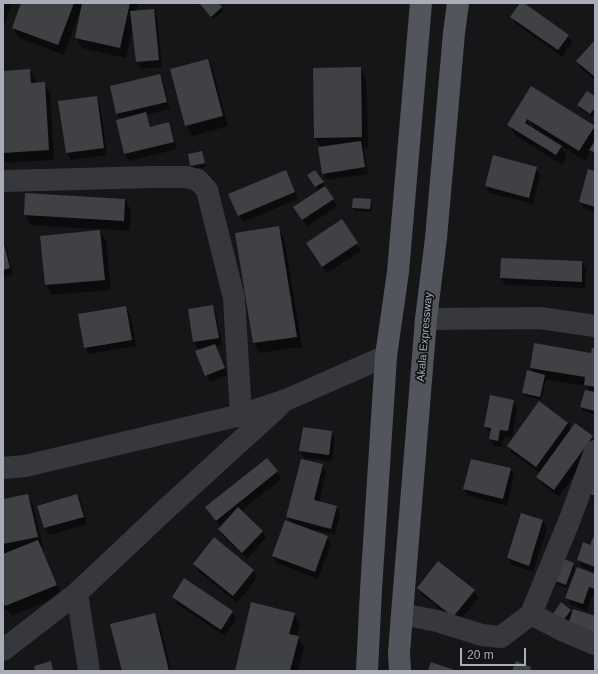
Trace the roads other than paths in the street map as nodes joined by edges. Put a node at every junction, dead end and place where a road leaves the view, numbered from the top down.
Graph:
1 (421, 3) edge
2 (458, 3) edge
3 (3, 181) edge
4 (426, 318) junction
5 (595, 326) edge
6 (386, 356) junction
7 (286, 400) junction
8 (241, 416) junction
9 (595, 451) edge
10 (3, 468) edge
11 (77, 593) junction
12 (402, 614) junction
13 (531, 614) junction
14 (595, 644) edge
15 (3, 650) edge
16 (89, 671) edge
17 (367, 671) edge
18 (400, 671) edge

1 - 6 main road
2 - 4 main road, Akala Expressway
3 - 8 street
4 - 5 street
4 - 12 main road, Akala Expressway
6 - 7 street
6 - 17 main road
7 - 8 street
7 - 11 street
8 - 10 street
9 - 13 street
11 - 15 street
11 - 16 street
12 - 13 street
12 - 18 main road, Akala Expressway
13 - 14 street

